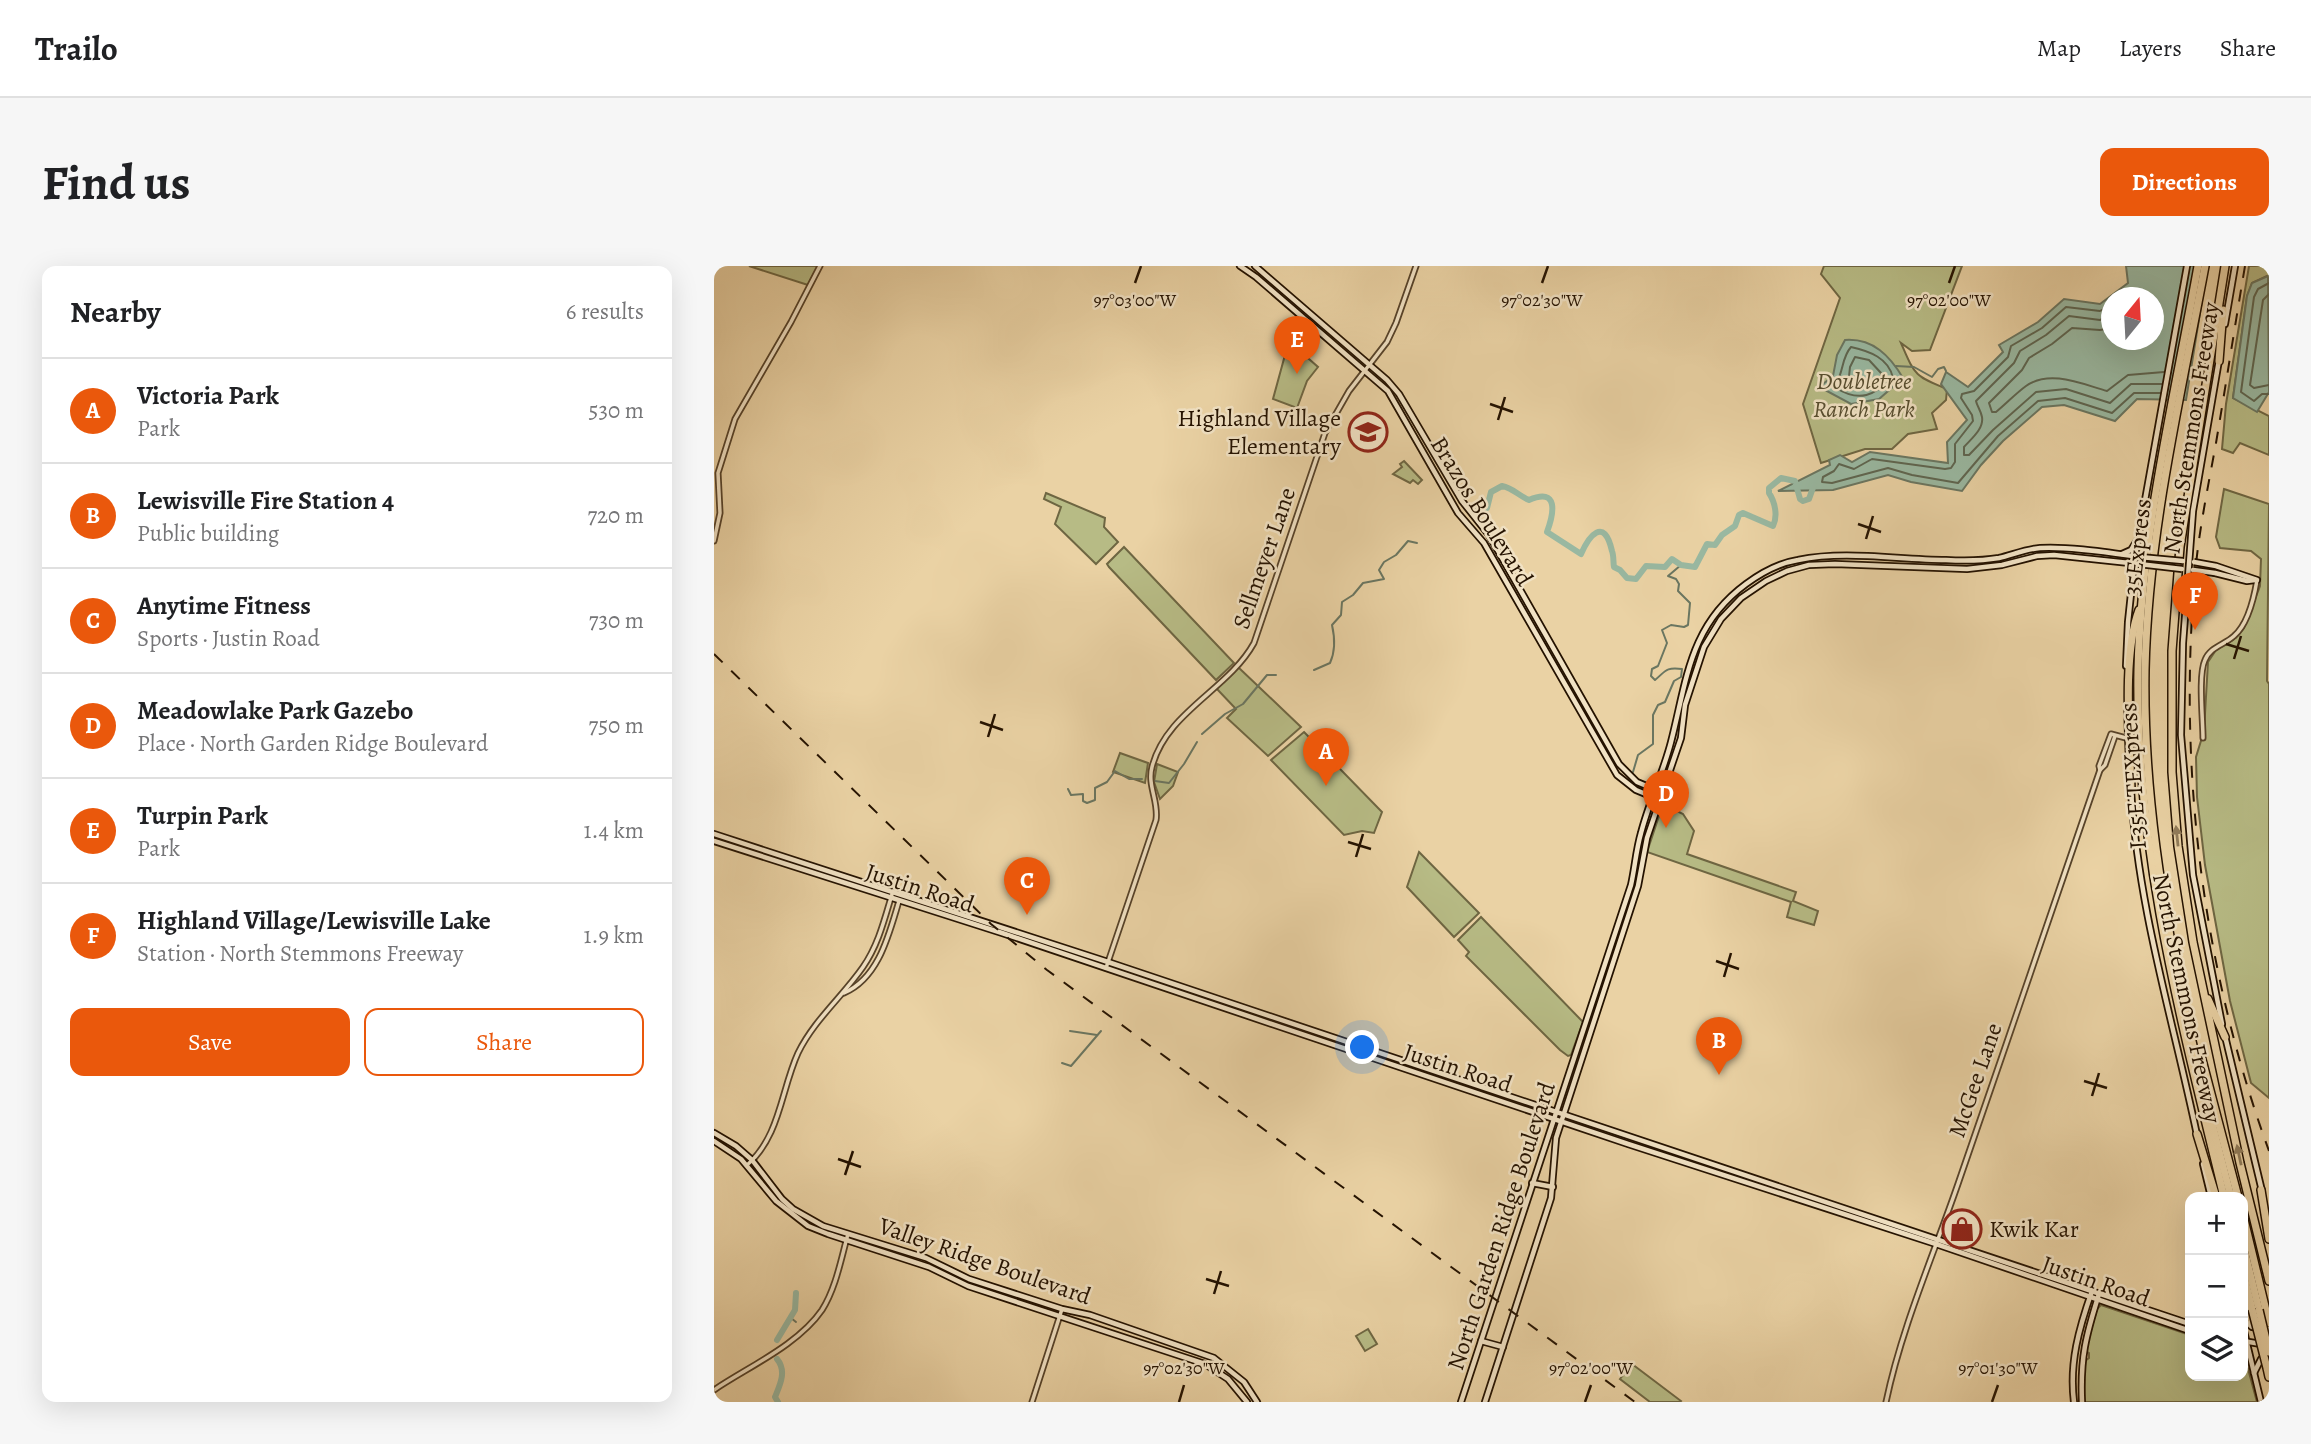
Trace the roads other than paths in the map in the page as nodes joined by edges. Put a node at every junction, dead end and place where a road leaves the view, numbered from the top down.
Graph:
1 (820, 266) edge
2 (1240, 266) edge
3 (1255, 266) edge
4 (1416, 266) edge
5 (2187, 266) edge
6 (2198, 266) edge
7 (2204, 266) edge
8 (2225, 266) edge
9 (2235, 266) edge
10 (2222, 289) junction
11 (2219, 361) junction
12 (1370, 365) junction
13 (1366, 371) junction
14 (2171, 419) junction
15 (1436, 459) junction
16 (1430, 462) junction
17 (2138, 539) junction
18 (714, 541) edge
19 (2119, 555) junction
20 (2138, 556) junction
21 (2116, 562) junction
22 (2189, 562) junction
23 (2137, 564) junction
24 (2188, 570) junction
25 (2133, 575) junction
26 (2257, 580) junction
27 (2142, 603) junction
28 (1557, 655) junction
29 (1549, 659) junction
30 (2145, 680) joint
31 (2126, 738) junction
32 (2203, 738) dead end
33 (1655, 789) junction
34 (2132, 791) junction
35 (1663, 792) junction
36 (1653, 797) junction
37 (1660, 800) junction
38 (714, 834) edge
39 (714, 841) edge
40 (828, 874) junction
41 (892, 894) junction
42 (901, 897) junction
43 (878, 939) junction
44 (887, 942) junction
45 (2173, 952) junction
46 (1107, 965) junction
47 (1141, 979) junction
48 (1165, 982) junction
49 (2203, 989) junction
50 (842, 994) junction
51 (2225, 1037) junction
52 (1578, 1045) junction
53 (1586, 1045) junction
54 (1445, 1074) junction
55 (1443, 1081) junction
56 (1562, 1093) junction
57 (1544, 1107) junction
58 (1556, 1111) junction
59 (1563, 1114) junction
60 (1554, 1118) junction
61 (1561, 1120) junction
62 (714, 1133) edge
63 (2197, 1134) joint
64 (1631, 1137) junction
65 (714, 1140) edge
66 (1629, 1144) junction
67 (1690, 1156) junction
68 (752, 1160) junction
69 (1688, 1163) junction
70 (747, 1165) junction
71 (1532, 1183) junction
72 (1553, 1187) junction
73 (2261, 1190) junction
74 (2212, 1192) edge
75 (2223, 1192) edge
76 (2230, 1192) edge
77 (2237, 1192) edge
78 (1848, 1208) junction
79 (1845, 1215) junction
80 (2269, 1216) edge
81 (848, 1234) junction
82 (2269, 1239) edge
83 (846, 1240) junction
84 (1937, 1241) junction
85 (2245, 1255) edge
86 (2247, 1255) edge
87 (2269, 1280) edge
88 (2092, 1291) junction
89 (2248, 1291) edge
90 (2099, 1294) junction
91 (2089, 1298) junction
92 (2097, 1301) junction
93 (1062, 1309) junction
94 (2254, 1313) edge
95 (1060, 1317) junction
96 (2185, 1322) edge
97 (2269, 1323) edge
98 (2185, 1329) edge
99 (2269, 1329) edge
100 (2248, 1334) edge
101 (2269, 1338) edge
102 (1481, 1341) junction
103 (2248, 1342) edge
104 (2269, 1346) edge
105 (1503, 1347) junction
106 (2074, 1353) junction
107 (2083, 1353) junction
108 (2248, 1353) edge
109 (2269, 1354) edge
110 (2268, 1372) edge
111 (2253, 1374) junction
112 (714, 1390) edge
113 (1032, 1402) edge
114 (1247, 1402) edge
115 (1257, 1402) edge
116 (1461, 1402) edge
117 (1485, 1402) edge
118 (1886, 1402) edge
119 (2074, 1402) edge
120 (2082, 1402) edge
121 (2262, 1402) edge

1 - 18 street
2 - 13 main road, Brazos Boulevard
3 - 12 main road, Brazos Boulevard
4 - 12 street, Sellmeyer Lane
5 - 17 main road, North Stemmons Freeway
6 - 14 highway, North Stemmons Freeway
7 - 14 highway
8 - 10 highway, North Stemmons Freeway
9 - 11 main road, North Stemmons Freeway
10 - 11 highway
49 -> 10 highway, North Stemmons Freeway
11 - 22 main road, North Stemmons Freeway
12 - 13 street, Sellmeyer Lane
12 - 15 main road, Brazos Boulevard
13 - 16 main road, Brazos Boulevard
13 - 46 street, Sellmeyer Lane
14 - 27 highway, North Stemmons Freeway
14 - 30 highway, 35Express
15 - 16 main road
15 - 28 main road, Brazos Boulevard
16 - 29 main road, Brazos Boulevard
17 - 19 main road
17 - 20 main road, North Stemmons Freeway
19 - 20 main road
19 - 33 main road
20 - 22 main road, bridge
20 - 23 main road, North Stemmons Freeway
21 - 23 main road
21 - 25 main road
21 - 35 main road
22 - 24 main road, North Stemmons Freeway
22 - 26 main road, bridge
23 - 24 main road, bridge
23 - 25 main road, North Stemmons Freeway
24 - 26 main road, bridge
24 - 51 main road, North Stemmons Freeway
25 - 31 main road, North Stemmons Freeway
26 - 32 street
27 - 34 highway
27 - 75 highway, North Stemmons Freeway
28 - 29 main road
28 - 33 main road, Brazos Boulevard
29 - 36 main road, Brazos Boulevard
30 - 45 highway, I 35E TEXpress
31 - 34 main road, North Stemmons Freeway
31 - 84 street, McGee Lane
33 - 35 main road, Brazos Boulevard
33 - 36 main road, North Garden Ridge Boulevard
34 - 63 main road, North Stemmons Freeway
35 - 37 main road
36 - 37 main road, Brazos Boulevard
36 - 52 main road, North Garden Ridge Boulevard
37 - 53 main road
38 - 40 main road, Justin Road
39 - 40 main road, Justin Road
40 - 41 main road, Justin Road
41 - 42 main road, Justin Road
41 - 43 street
42 - 44 street
42 - 46 main road, Justin Road
43 - 44 street
43 - 50 street
44 - 50 street
45 - 76 highway, I 35E TEXpress
45 - 77 highway
46 - 47 main road, Justin Road
46 - 48 main road, Justin Road
47 - 48 main road
47 - 55 main road, Justin Road
48 - 54 main road, Justin Road
49 - 51 highway
87 -> 49 highway, North Stemmons Freeway
50 - 68 street
51 - 73 main road, North Stemmons Freeway
52 - 53 main road
52 - 56 main road, North Garden Ridge Boulevard
53 - 59 main road
54 - 55 main road
54 - 57 main road, Justin Road
55 - 60 main road, Justin Road
56 - 57 main road
56 - 58 main road, North Garden Ridge Boulevard
57 - 58 main road, Justin Road
58 - 59 main road, Justin Road
58 - 60 main road, North Garden Ridge Boulevard
59 - 61 main road
59 - 64 main road, Justin Road
60 - 61 main road, Justin Road
60 - 71 main road, North Garden Ridge Boulevard
61 - 66 main road, Justin Road
61 - 72 main road
62 - 68 main road, Valley Ridge Boulevard
63 - 74 highway
64 - 66 main road
64 - 67 main road, Justin Road
65 - 70 main road, Valley Ridge Boulevard
66 - 69 main road, Justin Road
67 - 69 main road
67 - 78 main road, Justin Road
68 - 70 street
68 - 81 main road, Valley Ridge Boulevard
69 - 79 main road, Justin Road
70 - 83 main road, Valley Ridge Boulevard
71 - 72 main road
71 - 102 main road, North Garden Ridge Boulevard
72 - 105 main road
73 - 80 main road, North Stemmons Freeway
73 - 82 highway
78 - 79 main road
78 - 84 main road, Justin Road
79 - 84 main road, Justin Road
81 - 83 street
81 - 93 main road, Valley Ridge Boulevard
83 - 95 main road, Valley Ridge Boulevard
83 - 112 street
84 - 88 main road, Justin Road
84 - 91 main road, Justin Road
84 - 118 street, McGee Lane
85 - 94 highway
86 - 94 highway
88 - 90 main road, Justin Road
88 - 91 main road
89 - 94 highway
90 - 92 main road
90 - 96 main road, Justin Road
91 - 92 main road, Justin Road
91 - 106 main road
92 - 98 main road, Justin Road
92 - 107 main road
93 - 95 street
93 - 115 main road, Valley Ridge Boulevard
94 - 97 highway
94 - 99 main road
94 - 109 highway, bridge
94 - 110 highway, bridge
95 - 113 street
95 - 114 main road, Valley Ridge Boulevard
100 - 101 main road
102 - 105 main road
102 - 116 main road, North Garden Ridge Boulevard
103 - 104 main road
105 - 117 main road
106 - 107 main road
106 - 119 main road
107 - 120 main road
108 - 111 main road
109 - 111 main road
111 - 121 main road

